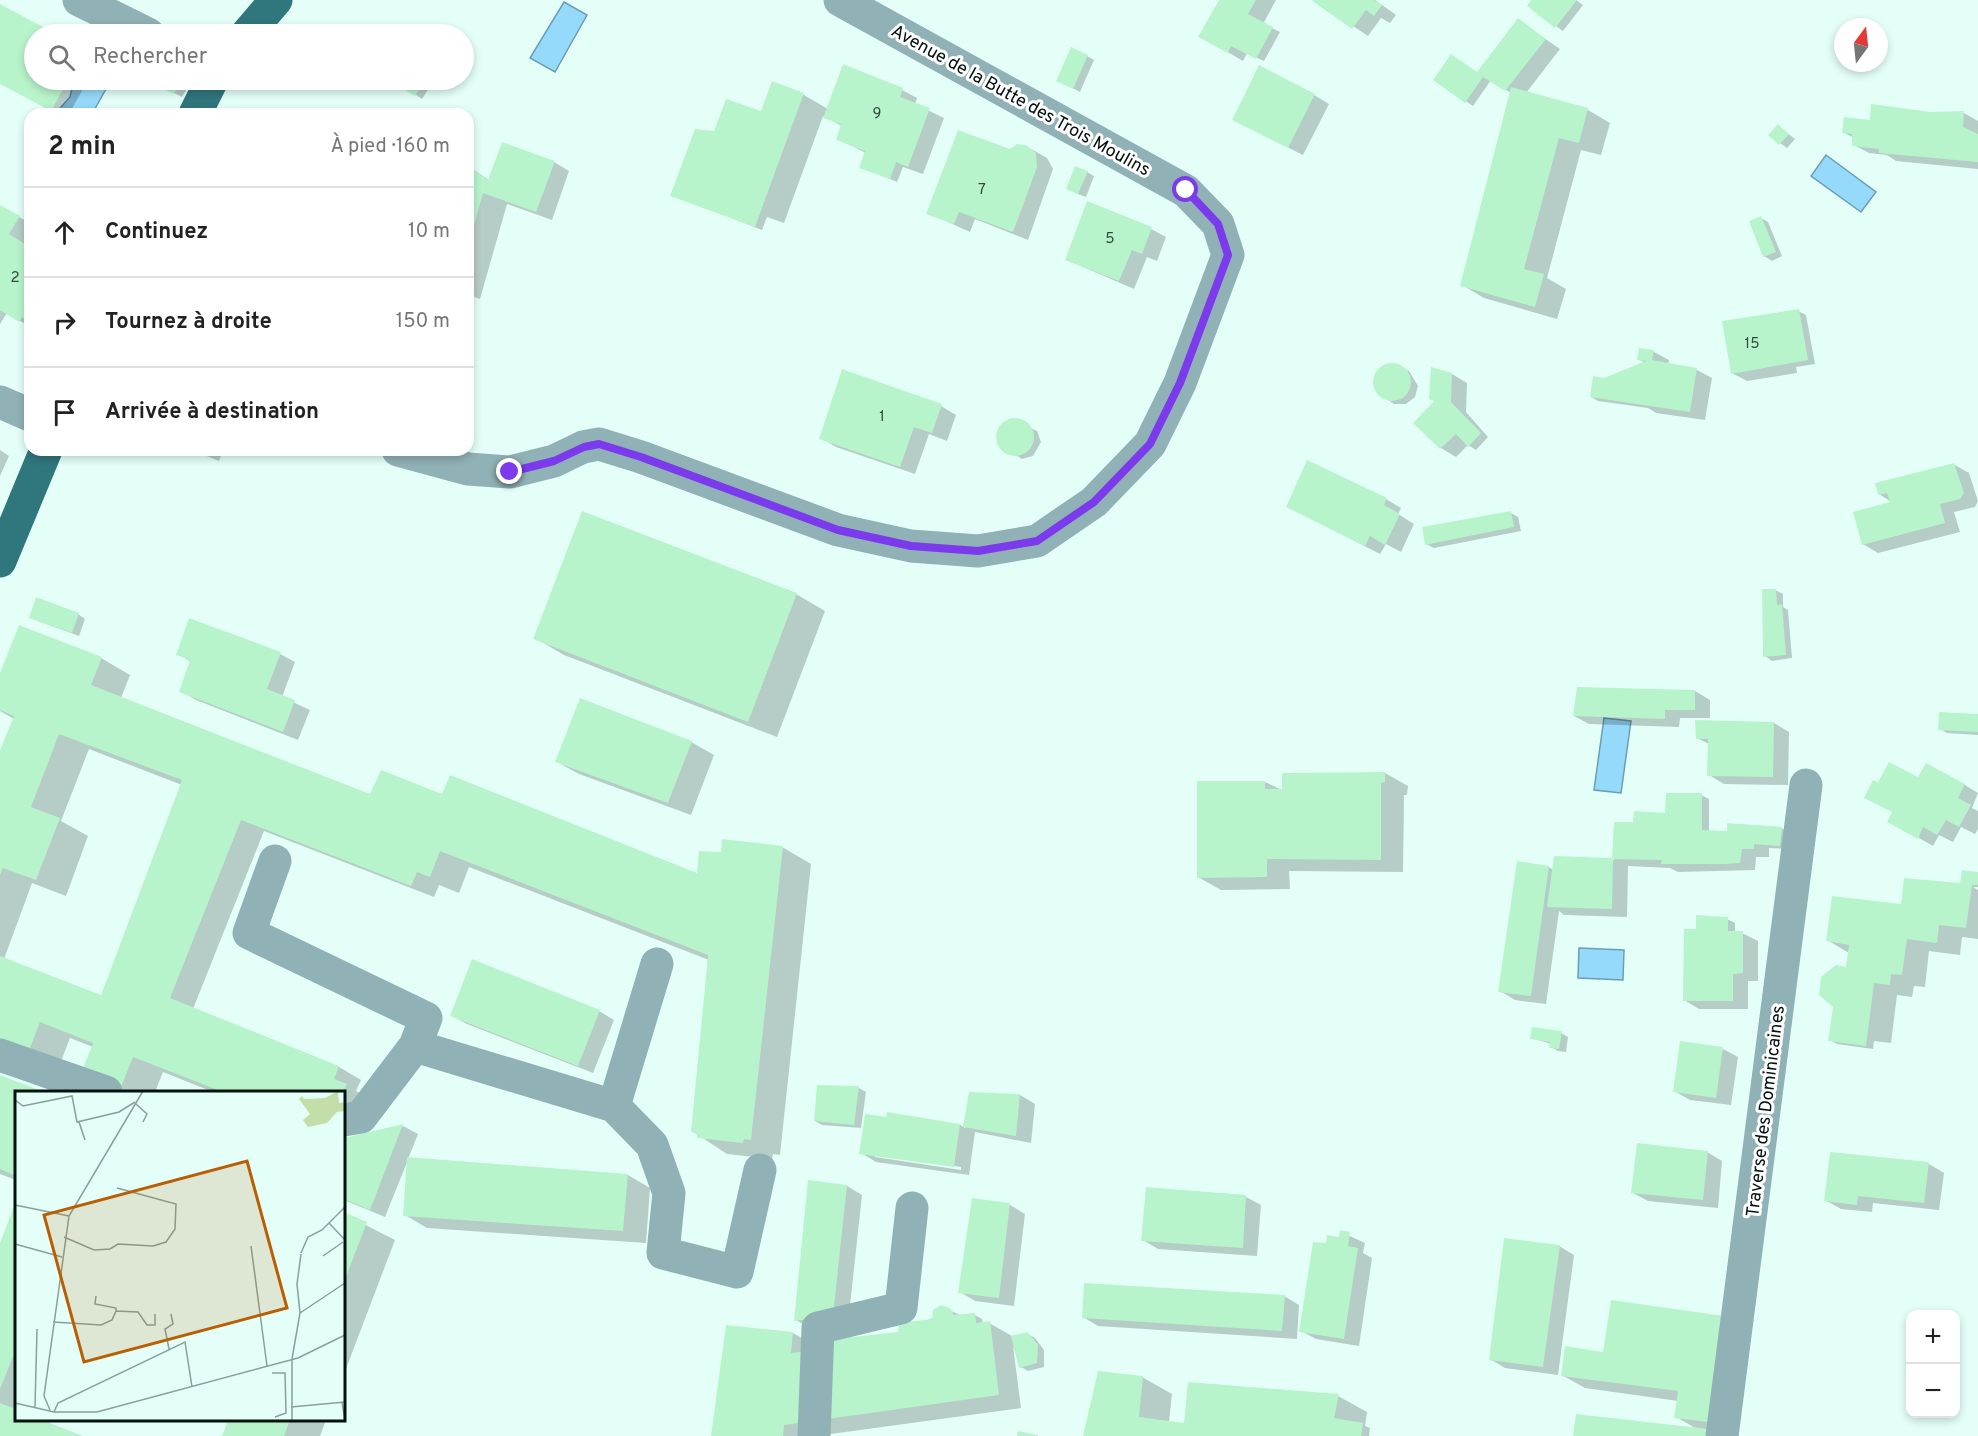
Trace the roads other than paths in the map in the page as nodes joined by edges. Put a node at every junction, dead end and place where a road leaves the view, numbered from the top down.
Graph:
1 (79, 0) edge
2 (276, 0) edge
3 (840, 0) edge
4 (128, 24) edge
5 (256, 24) edge
6 (207, 90) edge
7 (198, 108) edge
8 (0, 402) edge
9 (24, 412) edge
10 (44, 456) edge
11 (420, 456) edge
12 (0, 561) edge
13 (1806, 785) dead end
14 (275, 861) dead end
15 (657, 964) dead end
16 (415, 1046) junction
17 (0, 1055) edge
18 (103, 1091) edge
19 (614, 1107) junction
20 (345, 1120) edge
21 (760, 1170) dead end
22 (912, 1208) dead end
23 (814, 1436) edge
24 (1722, 1436) edge

1 - 4 street
2 - 5 main road
3 - 11 street, Avenue de la Butte des Trois Moulins
6 - 7 main road
8 - 9 street
10 - 12 main road
13 - 24 street, Traverse des Dominicaines
14 - 16 street
15 - 19 street
16 - 19 street
16 - 20 street
17 - 18 street
19 - 21 street
22 - 23 street

